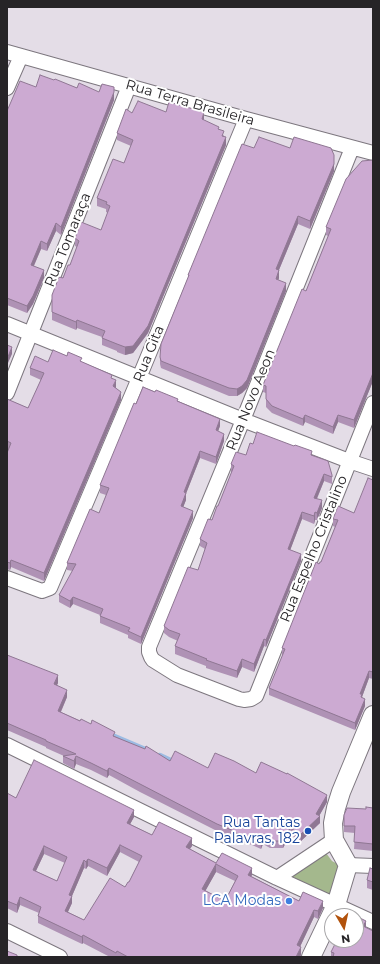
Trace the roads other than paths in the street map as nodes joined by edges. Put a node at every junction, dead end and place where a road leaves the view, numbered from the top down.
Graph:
1 (14, 54) edge
2 (129, 86) junction
3 (7, 88) edge
4 (246, 119) junction
5 (352, 148) junction
6 (373, 153) edge
7 (7, 324) edge
8 (31, 334) junction
9 (139, 378) junction
10 (7, 393) edge
11 (373, 403) edge
12 (243, 420) junction
13 (349, 461) junction
14 (373, 469) edge
15 (7, 578) edge
16 (256, 696) joint
17 (373, 715) edge
18 (7, 746) edge
19 (334, 840) junction
20 (348, 865) junction
21 (373, 866) edge
22 (277, 878) junction
23 (336, 906) junction
24 (373, 922) edge
25 (7, 932) edge
26 (60, 957) edge
27 (311, 957) edge

1 - 2 street, Rua Terra Brasileira
1 - 3 street
2 - 4 street, Rua Terra Brasileira
2 - 8 street, Rua Tomaraça
4 - 5 street, Rua Terra Brasileira
4 - 9 street, Rua Gita
5 - 6 street, Rua Terra Brasileira
5 - 12 street, Rua Novo Aeon
7 - 8 street
8 - 9 street
8 - 10 street, Rua Tomaraça
9 - 12 street
9 - 15 street, Rua Gita
11 - 13 street, Rua Espelho Cristalino
12 - 13 street
12 - 16 street, Rua Novo Aeon
13 - 14 street
13 - 16 street, Rua Espelho Cristalino
17 - 19 street
18 - 22 street
19 - 20 street
19 - 22 street
20 - 21 street
20 - 23 street
22 - 23 street
23 - 24 street
23 - 27 street
25 - 26 street

